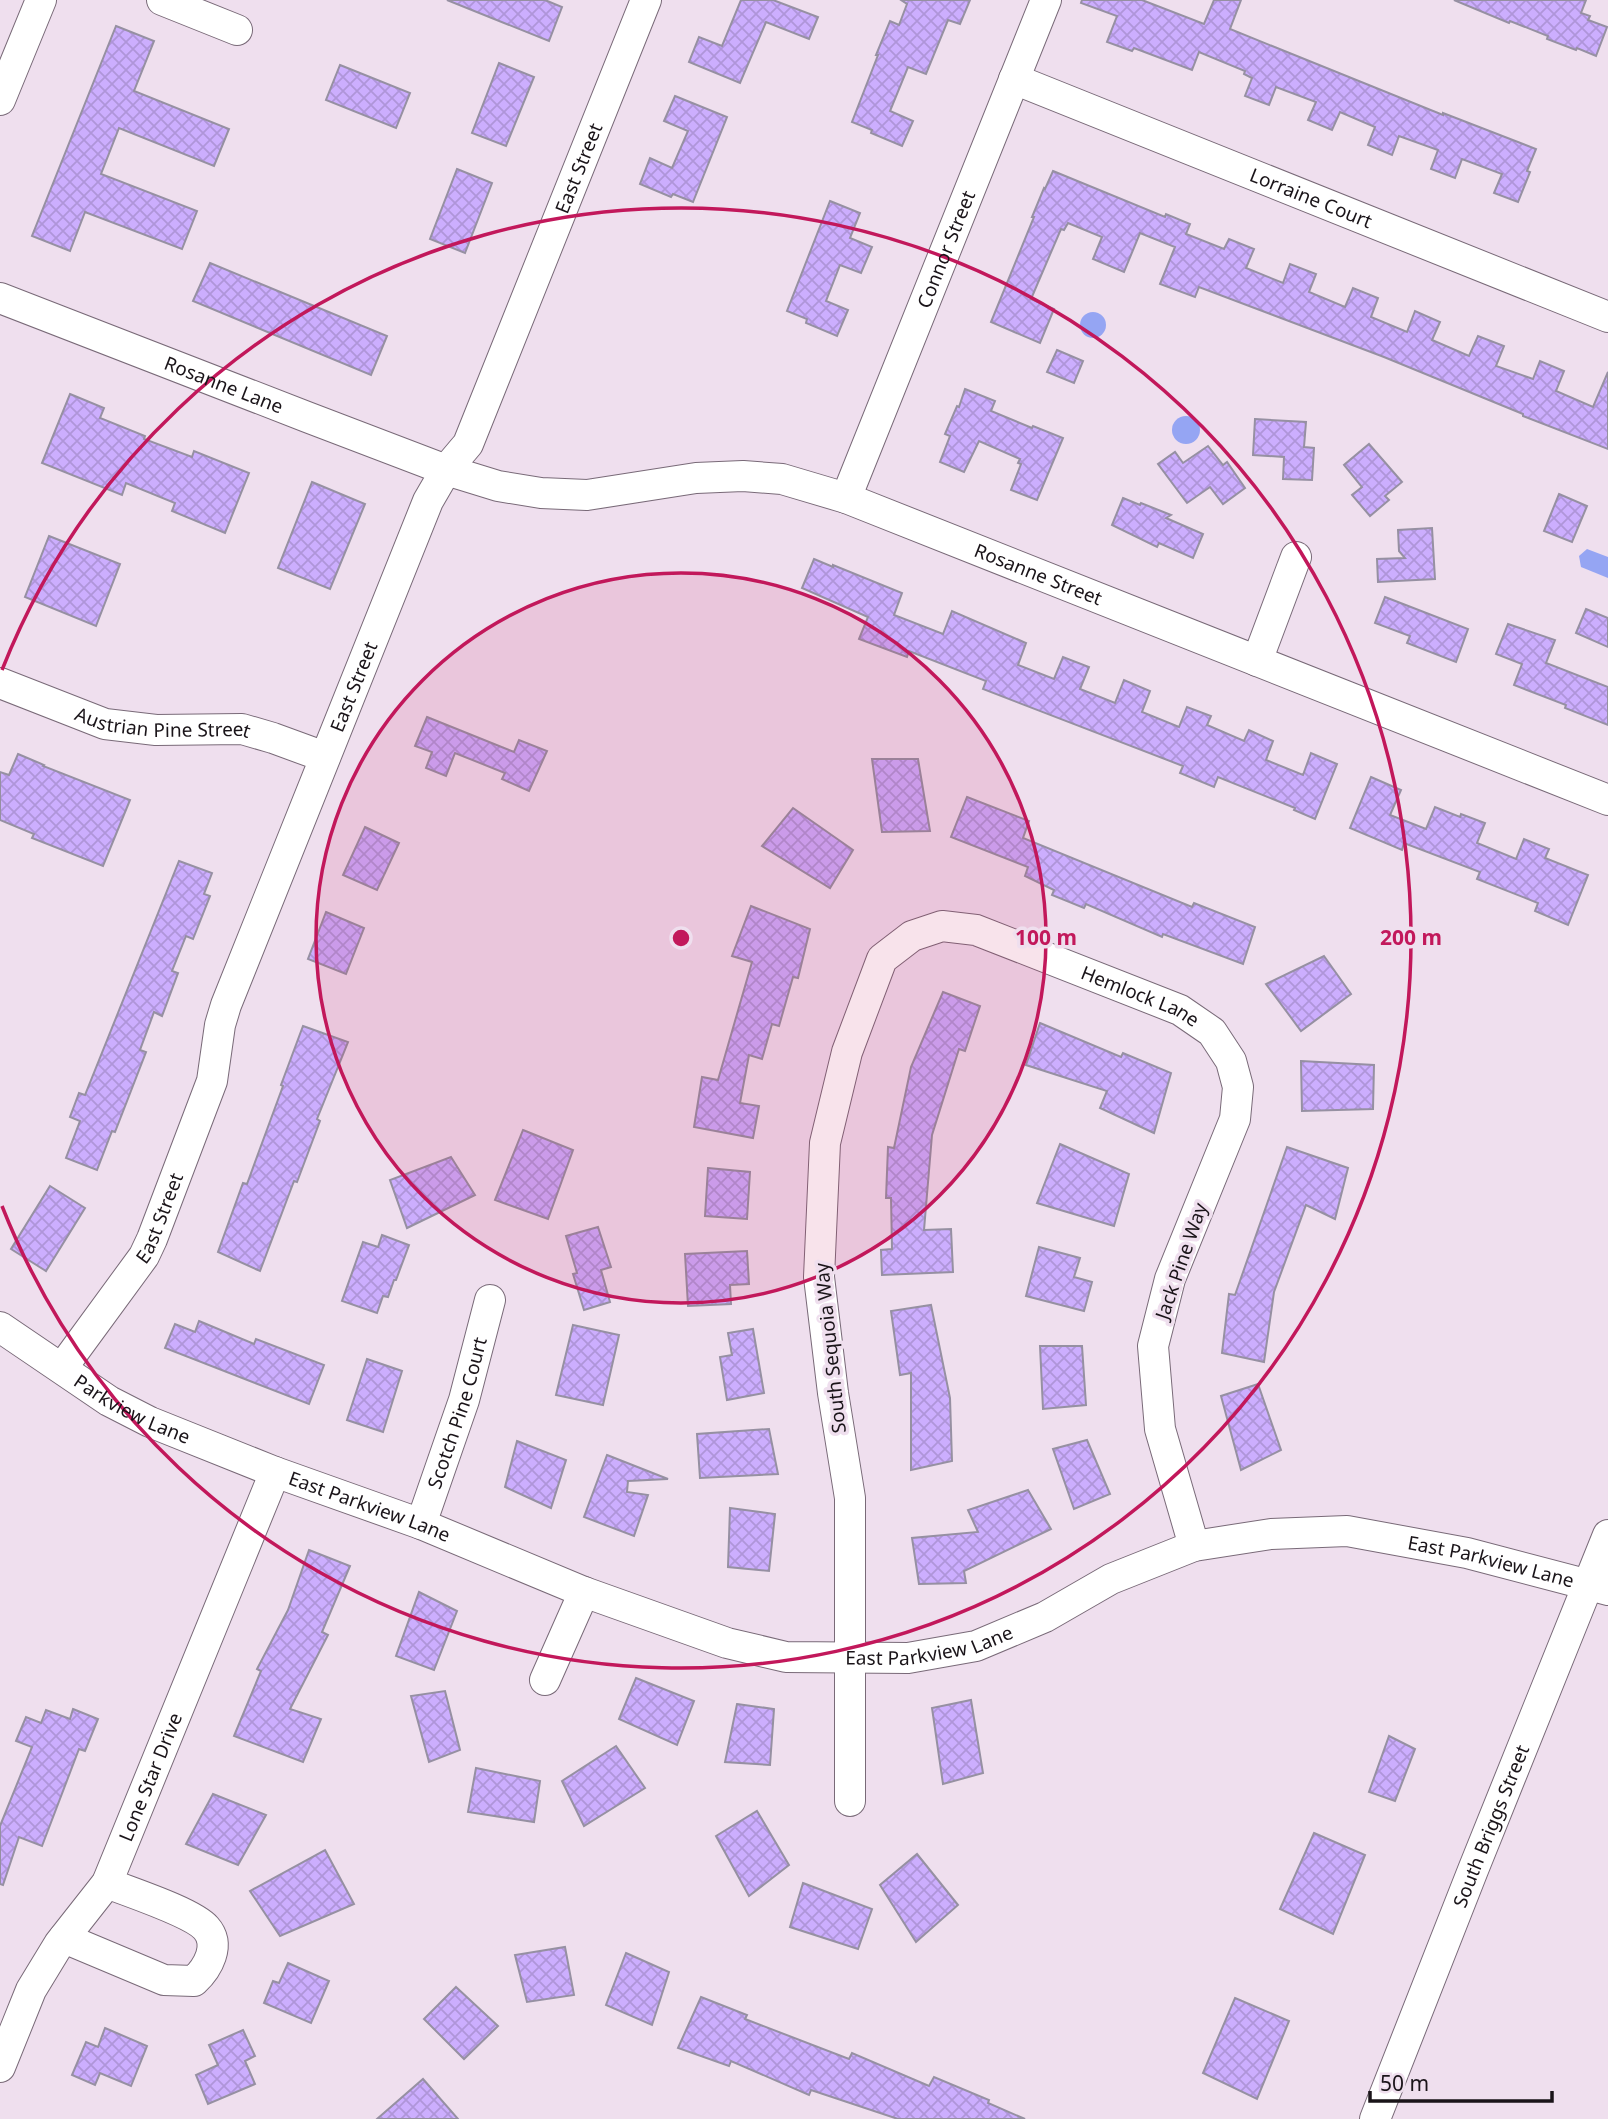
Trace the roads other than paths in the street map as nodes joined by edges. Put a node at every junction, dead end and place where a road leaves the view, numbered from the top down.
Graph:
1 (162, 0) edge
2 (646, 0) edge
3 (1046, 0) edge
4 (31, 3) edge
5 (237, 30) dead end
6 (1014, 79) junction
7 (0, 100) edge
8 (0, 298) edge
9 (1608, 317) edge
10 (446, 470) junction
11 (846, 498) junction
12 (1296, 557) dead end
13 (1257, 661) junction
14 (0, 683) edge
15 (325, 757) junction
16 (1608, 800) edge
17 (912, 936) joint
18 (1231, 1061) joint
19 (489, 1300) dead end
20 (0, 1327) edge
21 (62, 1368) junction
22 (275, 1472) junction
23 (421, 1524) junction
24 (1608, 1535) edge
25 (1194, 1546) junction
26 (1598, 1587) edge
27 (583, 1592) junction
28 (849, 1657) junction
29 (545, 1680) dead end
30 (850, 1801) dead end
31 (107, 1883) junction
32 (64, 1938) junction
33 (0, 2067) edge
34 (1375, 2119) edge

1 - 5 street
2 - 10 street, East Street
3 - 6 street, Connor Street
4 - 7 street
6 - 9 street, Lorraine Court
6 - 11 street, Connor Street
8 - 10 street, Rosanne Lane
10 - 11 street, Rosanne Street
10 - 15 street, East Street
11 - 13 street, Rosanne Street
12 - 13 street
13 - 16 street, Rosanne Street
14 - 15 street, Austrian Pine Street
15 - 21 street, East Street
17 - 18 street, Hemlock Lane
17 - 28 street, South Sequoia Way
18 - 25 street, Jack Pine Way
19 - 23 street, Scotch Pine Court
20 - 21 street, Parkview Lane
21 - 22 street, Parkview Lane
22 - 23 street, East Parkview Lane
22 - 31 street, Lone Star Drive
23 - 27 street, East Parkview Lane
24 - 26 street, South Briggs Street
25 - 26 street, East Parkview Lane
25 - 28 street, East Parkview Lane
26 - 34 street, South Briggs Street
27 - 28 street, East Parkview Lane
27 - 29 street
28 - 30 street, South Sequoia Way
31 - 32 street, Lone Star Drive
31 - 32 street
32 - 33 street, Lone Star Drive

